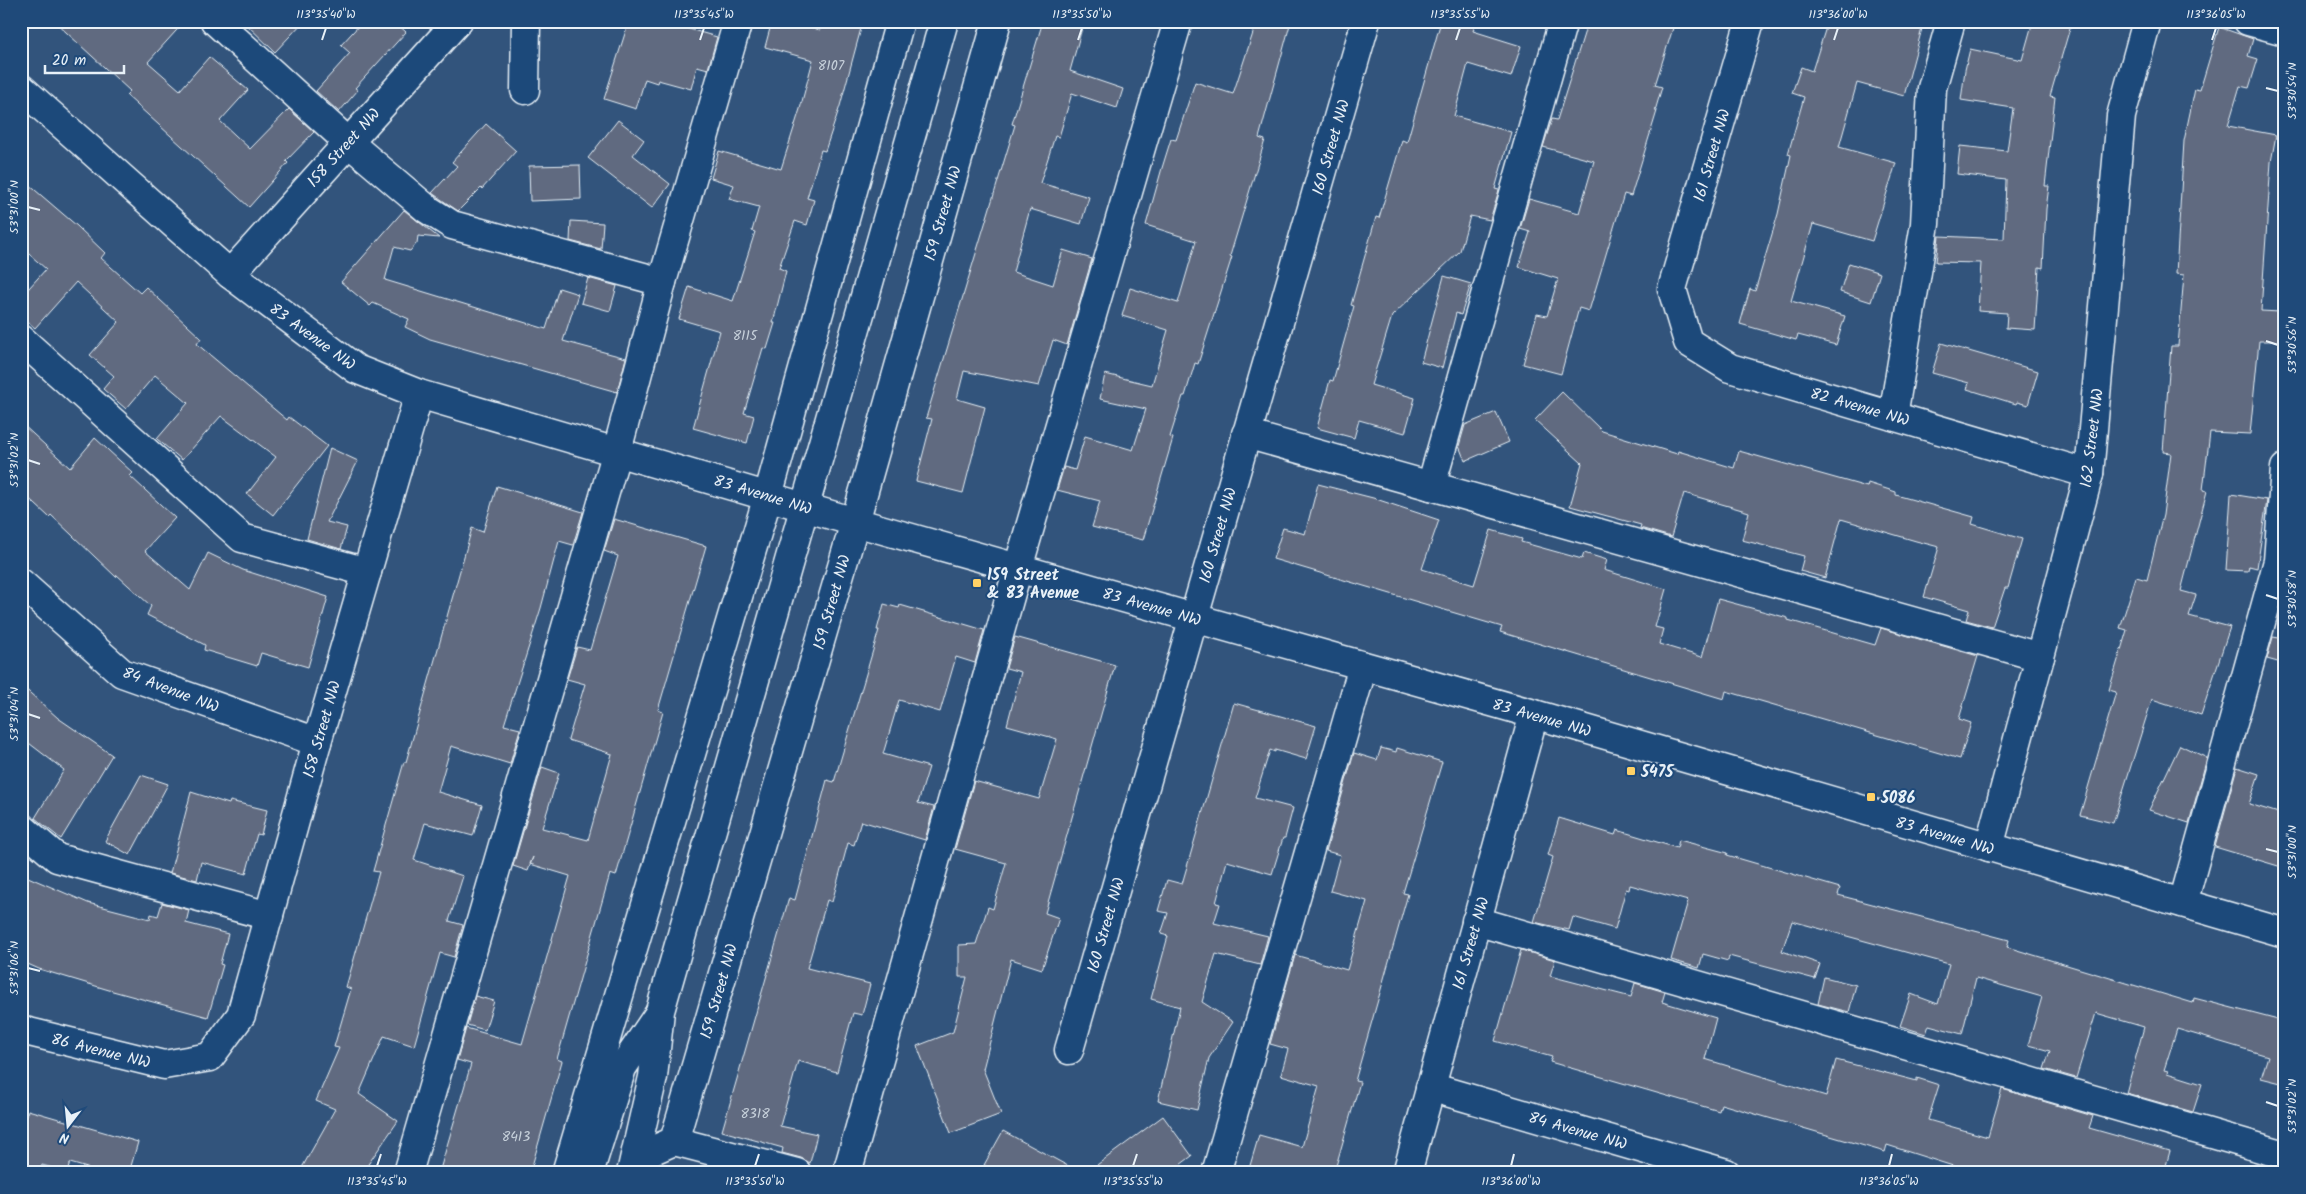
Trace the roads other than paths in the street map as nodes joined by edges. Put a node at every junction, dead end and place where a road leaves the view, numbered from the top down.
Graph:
1 (215, 21) edge
2 (458, 21) edge
3 (526, 21) edge
4 (738, 21) edge
5 (900, 21) edge
6 (944, 21) edge
7 (997, 21) edge
8 (1178, 21) edge
9 (1366, 21) edge
10 (1563, 21) edge
11 (1750, 21) edge
12 (1951, 21) edge
13 (2147, 21) edge
14 (2248, 21) edge
15 (2285, 31) edge
16 (21, 88) edge
17 (525, 90) dead end
18 (348, 142) junction
19 (230, 274) junction
20 (662, 282) junction
21 (1672, 290) joint
22 (21, 339) edge
23 (419, 394) junction
24 (1893, 416) junction
25 (1246, 434) junction
26 (617, 451) junction
27 (2285, 468) edge
28 (2090, 474) junction
29 (1431, 486) junction
30 (768, 496) junction
31 (804, 507) junction
32 (855, 522) junction
33 (1018, 568) junction
34 (367, 572) junction
35 (21, 583) edge
36 (1193, 617) junction
37 (2040, 657) junction
38 (1363, 666) junction
39 (1534, 714) junction
40 (317, 742) junction
41 (21, 827) edge
42 (1989, 847) junction
43 (2183, 904) junction
44 (268, 916) junction
45 (1476, 921) junction
46 (2285, 933) edge
47 (660, 1012) junction
48 (21, 1030) edge
49 (1069, 1050) dead end
50 (210, 1057) joint
51 (1430, 1087) junction
52 (674, 1141) junction
53 (2285, 1154) edge
54 (633, 1165) edge
55 (408, 1173) edge
56 (566, 1173) edge
57 (589, 1173) edge
58 (797, 1173) edge
59 (847, 1173) edge
60 (1216, 1173) edge
61 (1407, 1173) edge
62 (1726, 1173) edge

1 - 18 street
2 - 18 street, 158 Street NW
3 - 17 street
4 - 20 street
5 - 30 street
6 - 31 street
7 - 32 street, 159 Street NW
8 - 33 street
9 - 25 street, 160 Street NW
10 - 29 street
11 - 21 street, 161 Street NW
12 - 24 street
13 - 28 street, 162 Street NW
14 - 15 street
16 - 19 street, 83 Avenue NW
18 - 19 street, 158 Street NW
18 - 20 street
19 - 23 street, 83 Avenue NW
20 - 26 street
21 - 24 street, 82 Avenue NW
22 - 34 street
23 - 26 street, 83 Avenue NW
23 - 34 street, 158 Street NW
24 - 28 street, 82 Avenue NW
25 - 29 street
25 - 36 street, 160 Street NW
26 - 30 street, 83 Avenue NW
26 - 55 street
27 - 43 street
28 - 37 street, 162 Street NW
29 - 37 street
30 - 31 street, 83 Avenue NW
30 - 56 street
31 - 32 street, 83 Avenue NW
31 - 47 street
32 - 33 street, 83 Avenue NW
32 - 52 street, 159 Street NW
33 - 36 street, 83 Avenue NW
33 - 59 street
34 - 40 street, 158 Street NW
35 - 40 street, 84 Avenue NW
36 - 38 street, 83 Avenue NW
36 - 49 street, 160 Street NW
37 - 42 street, 162 Street NW
38 - 39 street, 83 Avenue NW
38 - 60 street
39 - 42 street, 83 Avenue NW
39 - 45 street, 161 Street NW
40 - 44 street, 158 Street NW
41 - 44 street
42 - 43 street, 83 Avenue NW
43 - 46 street, 83 Avenue NW
44 - 50 street, 158 Street NW
45 - 51 street, 161 Street NW
45 - 53 street
47 - 54 street
47 - 57 street
48 - 50 street, 86 Avenue NW
51 - 61 street, 161 Street NW
51 - 62 street, 84 Avenue NW
52 - 54 street
52 - 58 street

